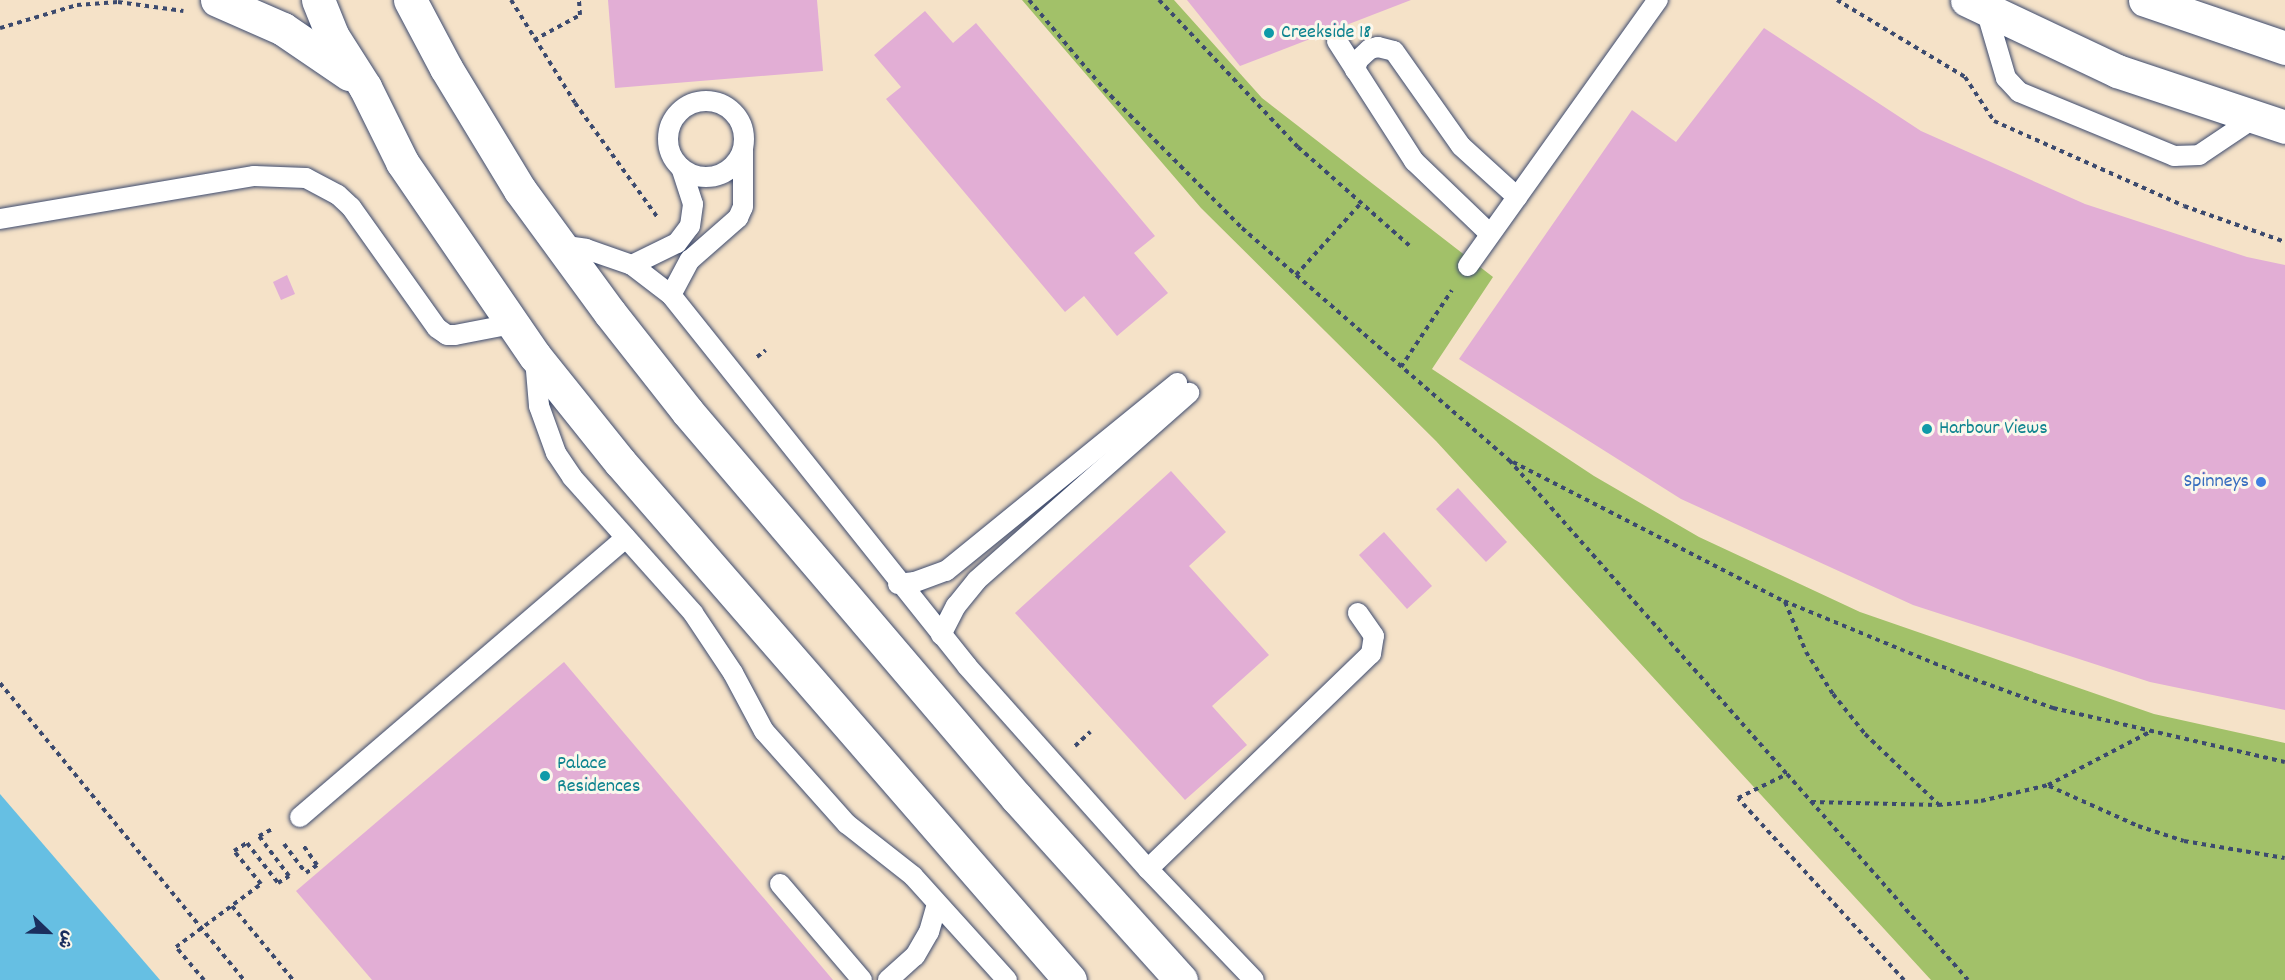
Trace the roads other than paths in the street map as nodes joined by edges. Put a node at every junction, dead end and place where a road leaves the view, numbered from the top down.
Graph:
1 (318, 0) edge
2 (410, 0) edge
3 (1658, 0) edge
4 (2145, 0) edge
5 (227, 4) edge
6 (1977, 5) edge
7 (1337, 41) dead end
8 (2285, 48) edge
9 (1355, 70) junction
10 (365, 87) junction
11 (2254, 118) junction
12 (2285, 127) edge
13 (743, 150) junction
14 (681, 168) junction
15 (1517, 197) junction
16 (0, 219) edge
17 (690, 226) junction
18 (1490, 234) junction
19 (559, 244) junction
20 (706, 244) junction
21 (632, 266) junction
22 (1468, 266) road end
23 (671, 296) junction
24 (512, 324) junction
25 (535, 357) junction
26 (626, 538) junction
27 (898, 584) junction
28 (1358, 613) dead end
29 (941, 635) junction
30 (300, 817) road end
31 (1148, 869) junction
32 (780, 884) dead end
33 (937, 904) junction
34 (862, 980) edge
35 (888, 980) edge
36 (1007, 980) edge
37 (1070, 980) edge
38 (1180, 980) edge
39 (1254, 980) edge

1 - 10 street
2 - 19 street
3 - 15 lane
4 - 8 street
5 - 10 street
6 - 11 street
6 - 11 lane
7 - 9 lane
9 - 15 lane
9 - 18 lane
10 - 24 street
11 - 12 street
13 - 14 lane
13 - 14 lane
13 - 20 lane
14 - 17 lane
15 - 18 lane
16 - 24 lane
17 - 20 lane
17 - 21 lane
18 - 22 lane
19 - 21 lane
19 - 38 street
20 - 23 lane
21 - 23 lane
23 - 27 lane
24 - 25 street
25 - 26 lane
25 - 37 street
26 - 30 lane
26 - 33 lane
27 - 29 lane
27 - 29 lane
28 - 31 lane
29 - 31 lane
31 - 39 lane
32 - 34 lane
33 - 35 lane
33 - 36 lane

